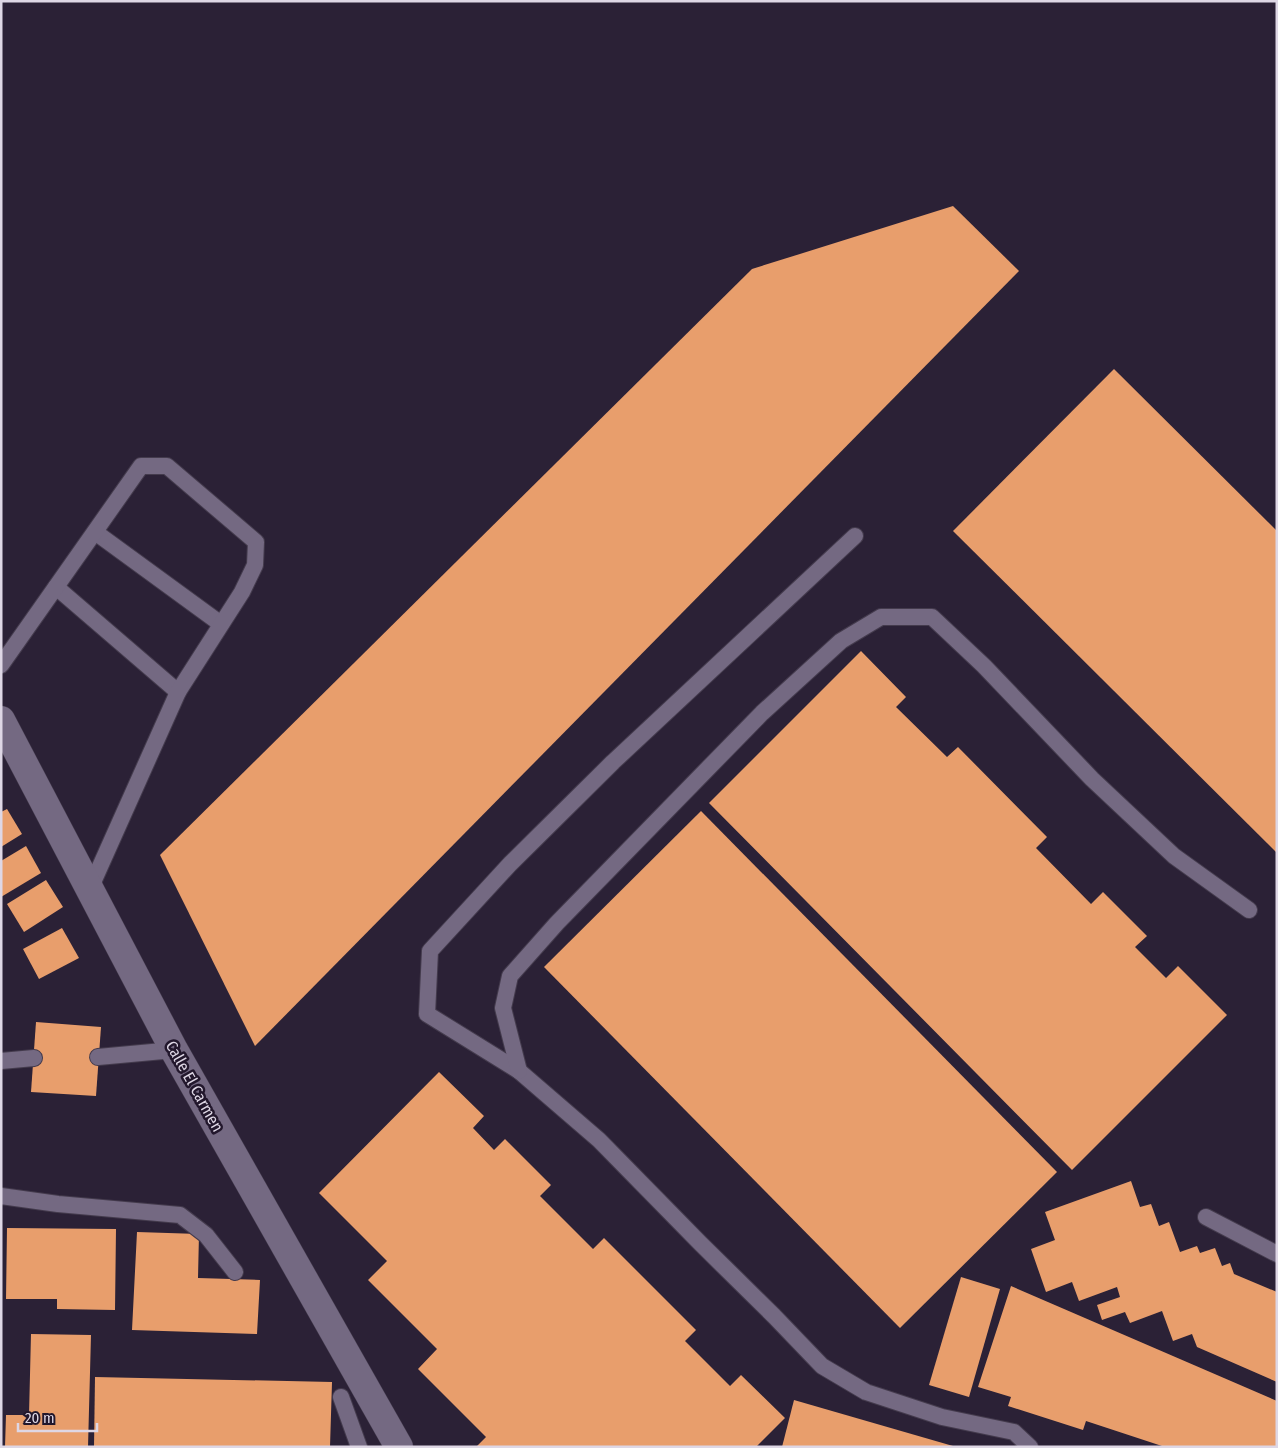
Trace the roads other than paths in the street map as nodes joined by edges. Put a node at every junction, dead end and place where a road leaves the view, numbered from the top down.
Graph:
1 (95, 532) junction
2 (855, 536) dead end
3 (56, 587) junction
4 (221, 624) junction
5 (1, 664) edge
6 (178, 692) junction
7 (1, 720) edge
8 (90, 889) junction
9 (1248, 910) dead end
10 (174, 1050) junction
11 (34, 1058) dead end
12 (98, 1058) dead end
13 (1, 1062) edge
14 (519, 1071) junction
15 (1, 1196) edge
16 (1206, 1217) dead end
17 (1277, 1254) edge
18 (235, 1272) dead end
19 (341, 1397) dead end
20 (359, 1447) edge
21 (399, 1447) edge
22 (1030, 1447) edge

1 - 3 lane
1 - 4 lane
1 - 4 lane
2 - 14 lane
3 - 5 lane
3 - 6 lane
4 - 6 lane
6 - 8 lane
7 - 8 street, Calle El Carmen
8 - 10 street, Calle El Carmen
9 - 14 lane
10 - 12 lane
10 - 21 street, Calle El Carmen
11 - 13 lane
14 - 22 lane
15 - 18 lane
16 - 17 lane
19 - 20 lane

